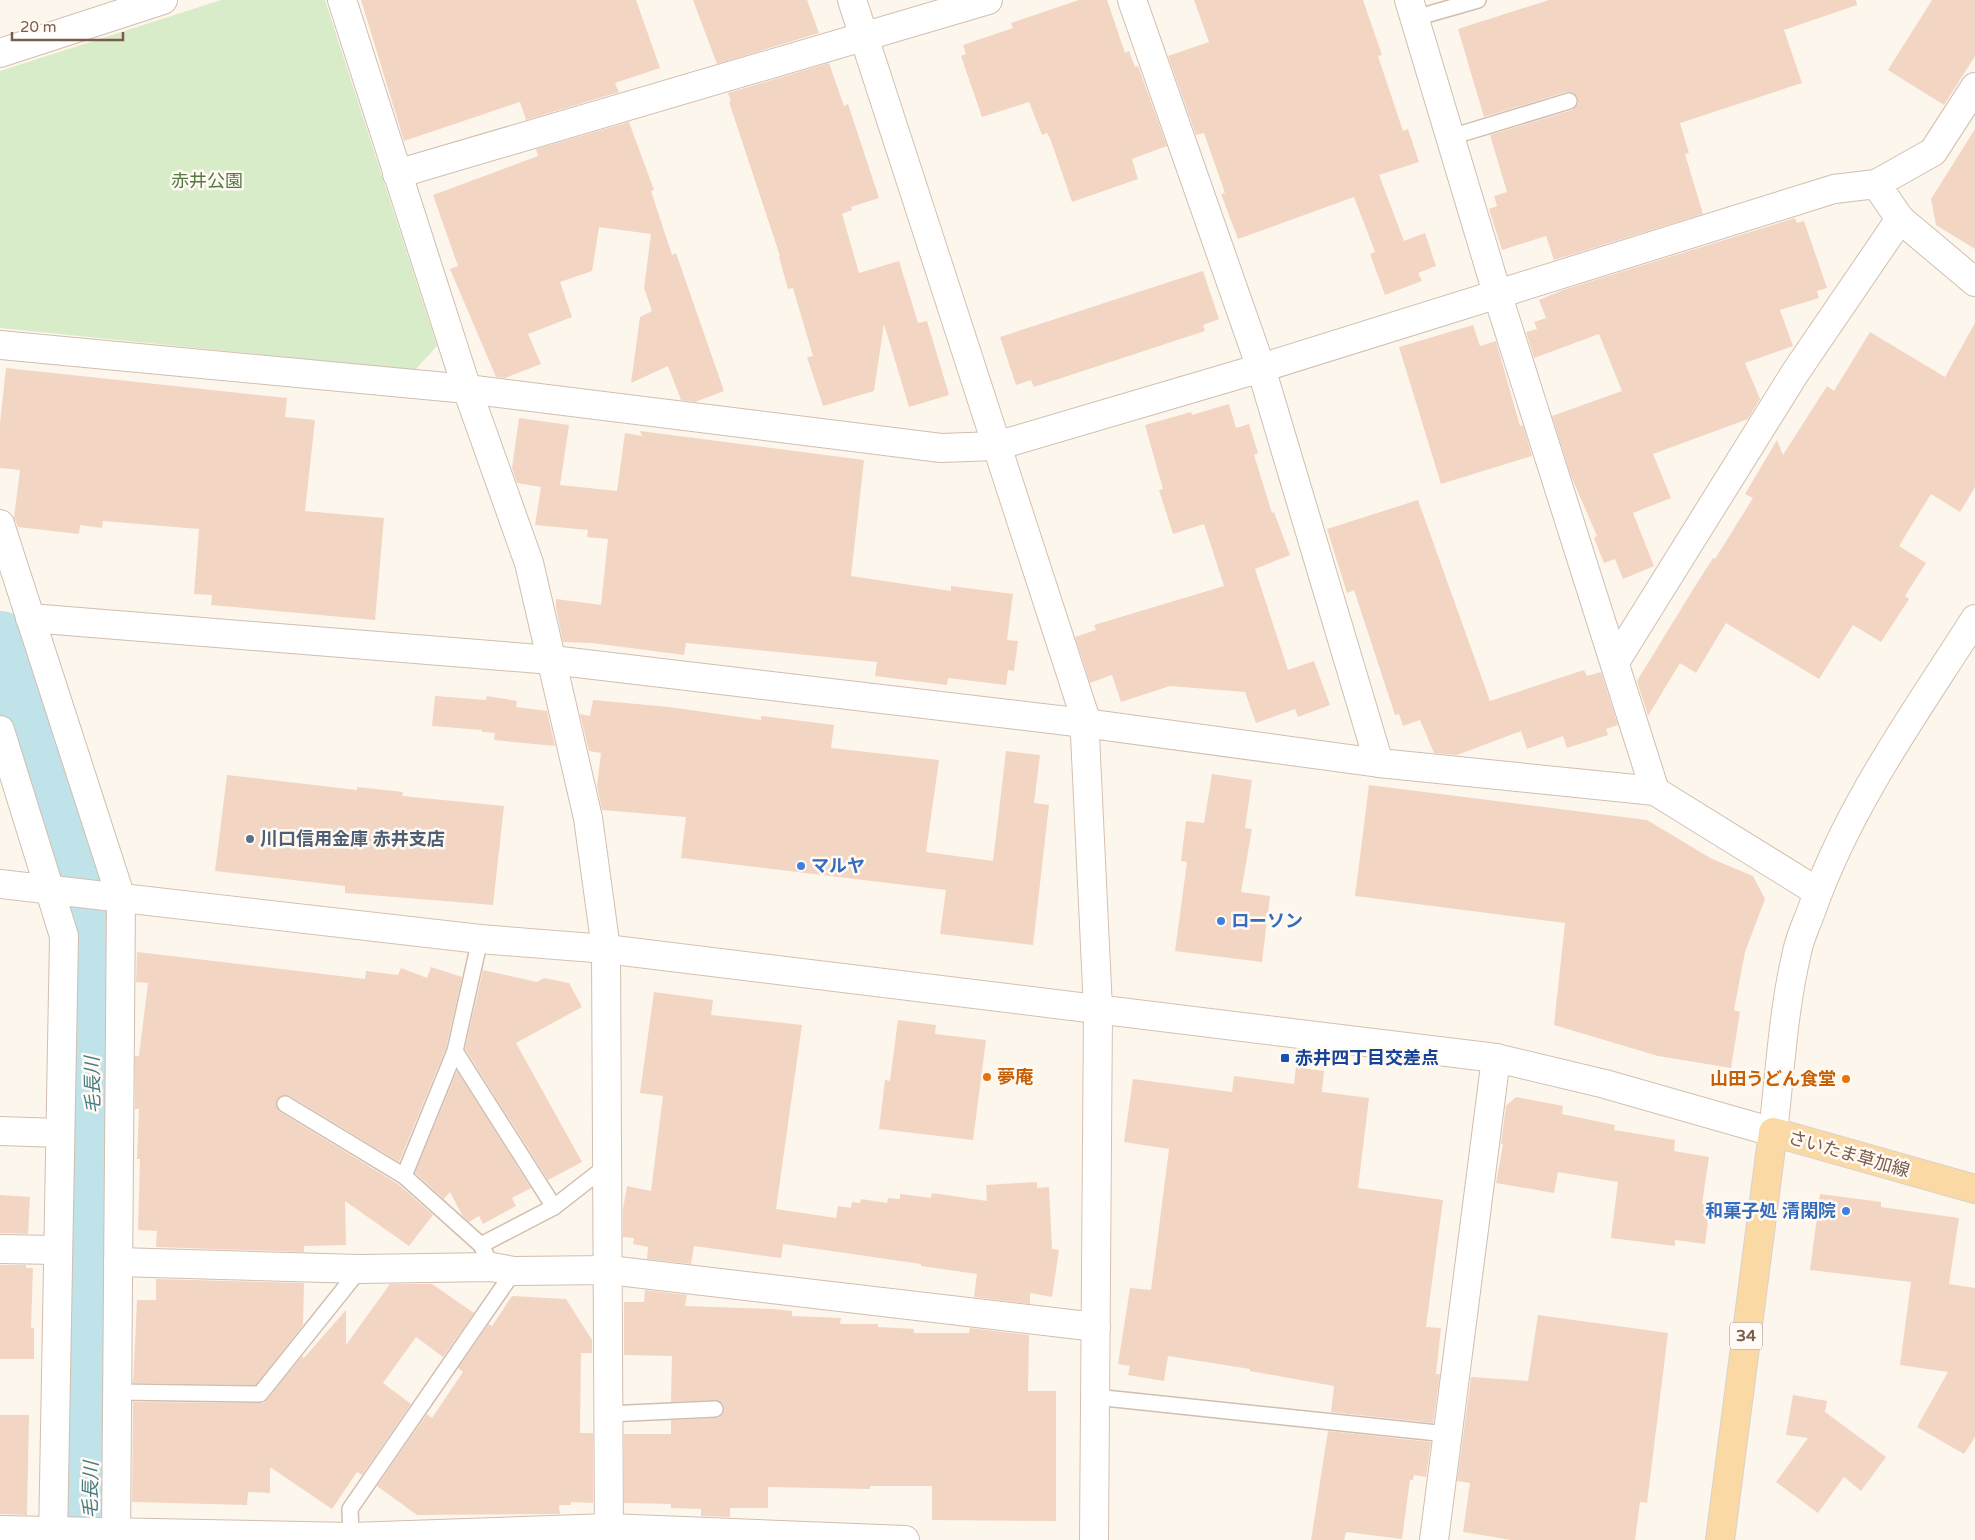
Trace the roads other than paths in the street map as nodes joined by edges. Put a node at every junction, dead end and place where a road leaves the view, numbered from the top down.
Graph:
1 (163, 0) edge
2 (342, 0) edge
3 (852, 0) edge
4 (988, 0) edge
5 (1132, 0) edge
6 (1478, 0) edge
7 (1412, 9) edge
8 (864, 37) junction
9 (0, 53) edge
10 (1975, 87) edge
11 (1569, 101) dead end
12 (1452, 137) junction
13 (397, 174) junction
14 (1876, 184) junction
15 (1900, 219) junction
16 (1975, 282) edge
17 (1497, 293) junction
18 (0, 344) edge
19 (1260, 368) junction
20 (467, 389) junction
21 (996, 446) junction
22 (0, 524) edge
23 (30, 618) junction
24 (1975, 619) edge
25 (552, 660) junction
26 (1615, 662) junction
27 (1084, 723) junction
28 (0, 730) edge
29 (1380, 763) junction
30 (1655, 790) junction
31 (0, 884) edge
32 (59, 892) junction
33 (1818, 892) junction
34 (114, 898) junction
35 (480, 939) junction
36 (606, 949) junction
37 (1098, 1009) junction
38 (455, 1051) junction
39 (1496, 1058) junction
40 (285, 1104) dead end
41 (0, 1131) edge
42 (1773, 1132) junction
43 (60, 1133) junction
44 (608, 1165) junction
45 (404, 1176) junction
46 (1975, 1189) edge
47 (554, 1207) junction
48 (0, 1249) edge
49 (58, 1250) junction
50 (496, 1261) junction
51 (118, 1262) junction
52 (360, 1269) junction
53 (609, 1270) junction
54 (1096, 1327) junction
55 (118, 1392) junction
56 (1095, 1397) junction
57 (715, 1409) dead end
58 (608, 1414) junction
59 (1447, 1434) junction
60 (0, 1530) edge
61 (59, 1534) edge
62 (609, 1534) edge
63 (111, 1535) edge
64 (351, 1539) edge
65 (905, 1540) edge
66 (1094, 1540) edge
67 (1434, 1540) edge
68 (1720, 1540) edge

1 - 9 street
2 - 13 street
3 - 8 street
4 - 8 street
5 - 19 street
6 - 7 lane
7 - 12 street
8 - 13 street
8 - 21 street
10 - 14 street
11 - 12 lane
12 - 17 street
13 - 20 street
14 - 15 street
14 - 17 street
15 - 16 street
15 - 26 street
17 - 19 street
17 - 26 street
18 - 20 street
19 - 21 street
19 - 29 street
20 - 21 street
20 - 25 street
21 - 27 street
22 - 23 street
23 - 25 street
23 - 34 street
24 - 33 street
25 - 27 street
25 - 36 street
26 - 30 street
27 - 29 street
27 - 37 street
28 - 32 street
29 - 30 street
30 - 33 street
31 - 32 street
32 - 34 street
32 - 43 street
33 - 42 street
34 - 35 street
34 - 51 street
35 - 36 street
35 - 38 lane
36 - 37 street
36 - 44 street
37 - 39 street
37 - 54 street
38 - 45 lane
38 - 47 lane
39 - 42 street
39 - 59 street
40 - 45 lane
41 - 43 street
42 - 46 main road, さいたま草加線
42 - 68 main road, さいたま草加線 / 34
43 - 49 street
44 - 47 lane
44 - 53 street
45 - 50 lane
47 - 50 lane
48 - 49 street
49 - 61 street
50 - 52 street
50 - 53 street
50 - 64 lane
51 - 52 street
51 - 55 street
52 - 55 lane
53 - 54 street
53 - 58 street
54 - 56 street
55 - 63 street
56 - 59 lane
56 - 66 street
57 - 58 lane
58 - 62 street
59 - 67 street
60 - 61 street
61 - 63 street
62 - 64 street
62 - 65 street
63 - 64 street

